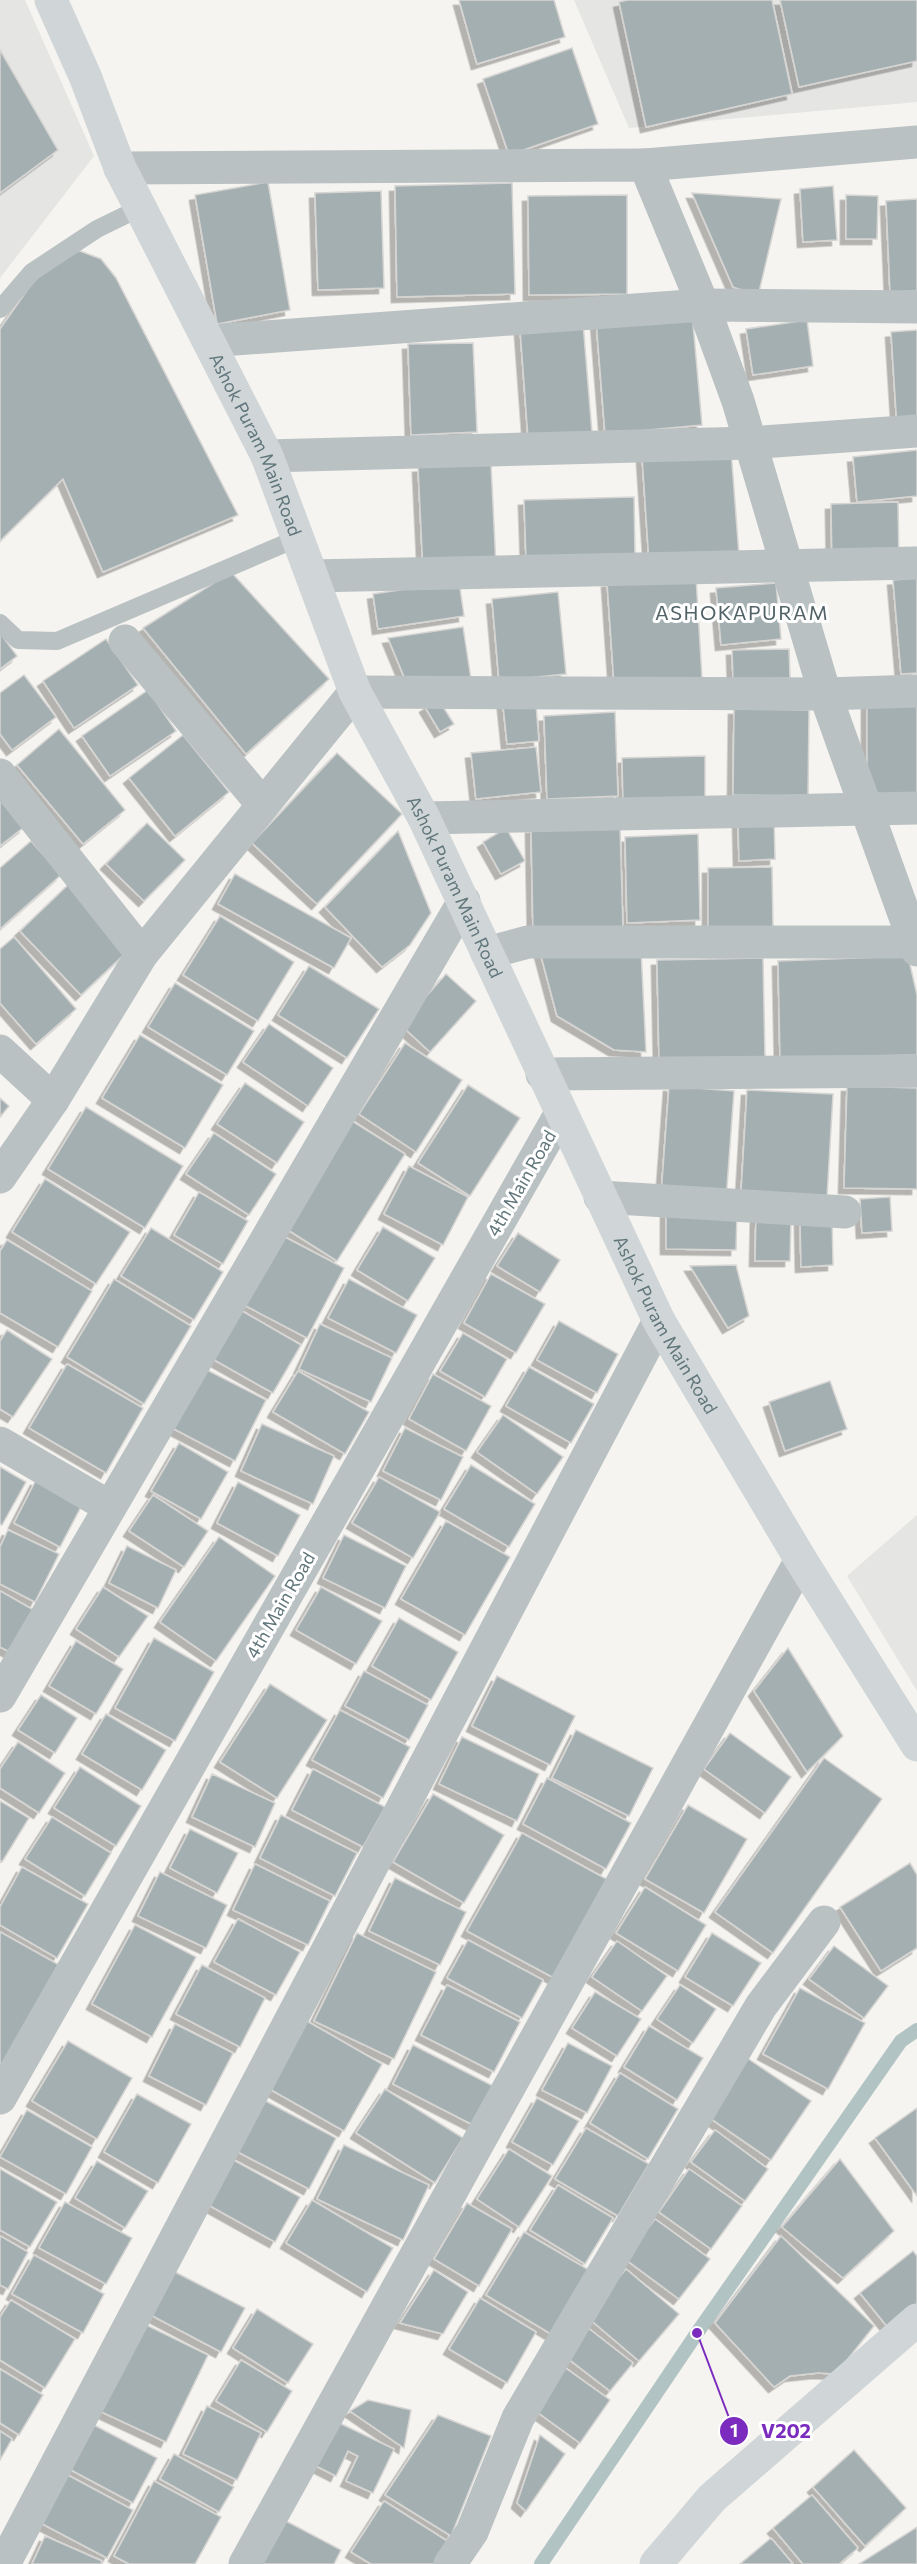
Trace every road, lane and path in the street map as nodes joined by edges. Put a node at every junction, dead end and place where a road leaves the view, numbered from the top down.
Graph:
1 (51, 0) edge
2 (917, 142) edge
3 (645, 165) junction
4 (120, 168) junction
5 (140, 208) junction
6 (703, 305) junction
7 (917, 307) edge
8 (0, 309) edge
9 (209, 341) junction
10 (917, 431) edge
11 (748, 443) junction
12 (267, 456) junction
13 (298, 538) junction
14 (917, 563) edge
15 (786, 566) junction
16 (312, 576) junction
17 (0, 623) edge
18 (125, 641) dead end
19 (917, 691) edge
20 (355, 692) junction
21 (825, 694) junction
22 (0, 775) edge
23 (263, 806) junction
24 (866, 808) junction
25 (917, 808) edge
26 (424, 818) junction
27 (464, 902) junction
28 (916, 945) edge
29 (487, 953) junction
30 (142, 954) junction
31 (0, 1051) edge
32 (917, 1071) edge
33 (542, 1074) junction
34 (52, 1100) junction
35 (561, 1113) junction
36 (0, 1177) edge
37 (600, 1197) junction
38 (845, 1212) dead end
39 (659, 1321) junction
40 (0, 1443) edge
41 (110, 1507) junction
42 (801, 1560) junction
43 (0, 1696) edge
44 (917, 1745) edge
45 (824, 1922) dead end
46 (0, 2098) edge
47 (917, 2320) edge
48 (4, 2564) edge
49 (245, 2564) edge
50 (450, 2564) edge
51 (656, 2564) edge

1 - 4 street, Ashok Puram Main Road
2 - 3 street
3 - 4 street
3 - 6 street
4 - 5 street, Ashok Puram Main Road
5 - 8 lane
5 - 9 street, Ashok Puram Main Road
6 - 7 street
6 - 9 street
6 - 11 street
9 - 12 street, Ashok Puram Main Road
10 - 11 street
11 - 12 street
11 - 15 street
12 - 13 street, Ashok Puram Main Road
13 - 16 street, Ashok Puram Main Road
13 - 17 lane
14 - 15 street
15 - 16 street
15 - 21 street
16 - 20 street, Ashok Puram Main Road
18 - 23 street
19 - 21 street
20 - 21 street
20 - 23 street
20 - 26 street, Ashok Puram Main Road
21 - 24 street
22 - 30 street
23 - 30 street
24 - 25 street
24 - 26 street
24 - 28 street
26 - 27 street, Ashok Puram Main Road
27 - 29 street, Ashok Puram Main Road
27 - 41 street
28 - 29 street
29 - 33 street, Ashok Puram Main Road
30 - 34 street
31 - 34 street
32 - 33 street
33 - 35 street, Ashok Puram Main Road
34 - 36 street
35 - 37 street, Ashok Puram Main Road
35 - 46 street, 4th Main Road
37 - 38 street
37 - 39 street, Ashok Puram Main Road
39 - 42 street, Ashok Puram Main Road
39 - 48 street
40 - 41 street
41 - 43 street
42 - 44 street, Ashok Puram Main Road
42 - 49 street
45 - 50 street
47 - 51 street

